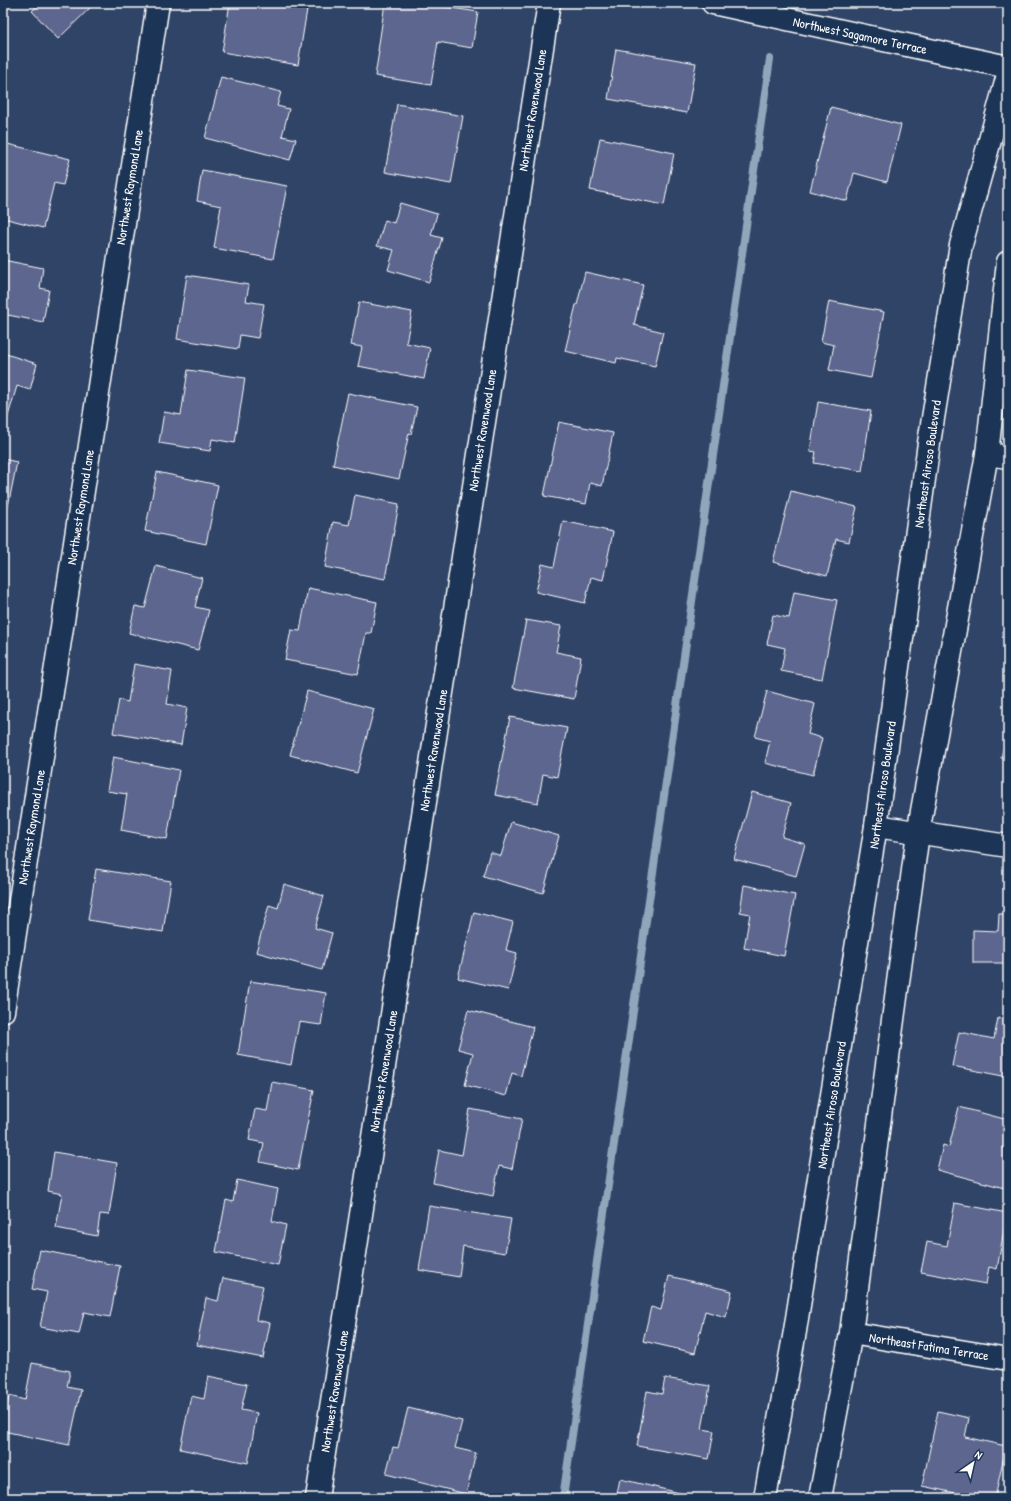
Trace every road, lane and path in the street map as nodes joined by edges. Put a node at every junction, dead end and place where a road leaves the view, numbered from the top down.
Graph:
1 (158, 3) edge
2 (549, 3) edge
3 (713, 3) edge
4 (1008, 67) edge
5 (1008, 75) edge
6 (1008, 262) edge
7 (987, 454) junction
8 (1008, 458) edge
9 (876, 826) junction
10 (918, 832) junction
11 (1008, 846) edge
12 (3, 1011) edge
13 (851, 1333) junction
14 (1008, 1359) edge
15 (317, 1498) edge
16 (765, 1498) edge
17 (820, 1498) edge

1 - 12 street, Northwest Raymond Lane
2 - 15 street, Northwest Ravenwood Lane
3 - 4 street, Northwest Sagamore Terrace
5 - 9 street, Northeast Airoso Boulevard
6 - 7 street
7 - 8 street
7 - 10 street
9 - 10 street
9 - 16 street, Northeast Airoso Boulevard
10 - 11 street
10 - 13 street
13 - 14 street, Northeast Fatima Terrace
13 - 17 street

